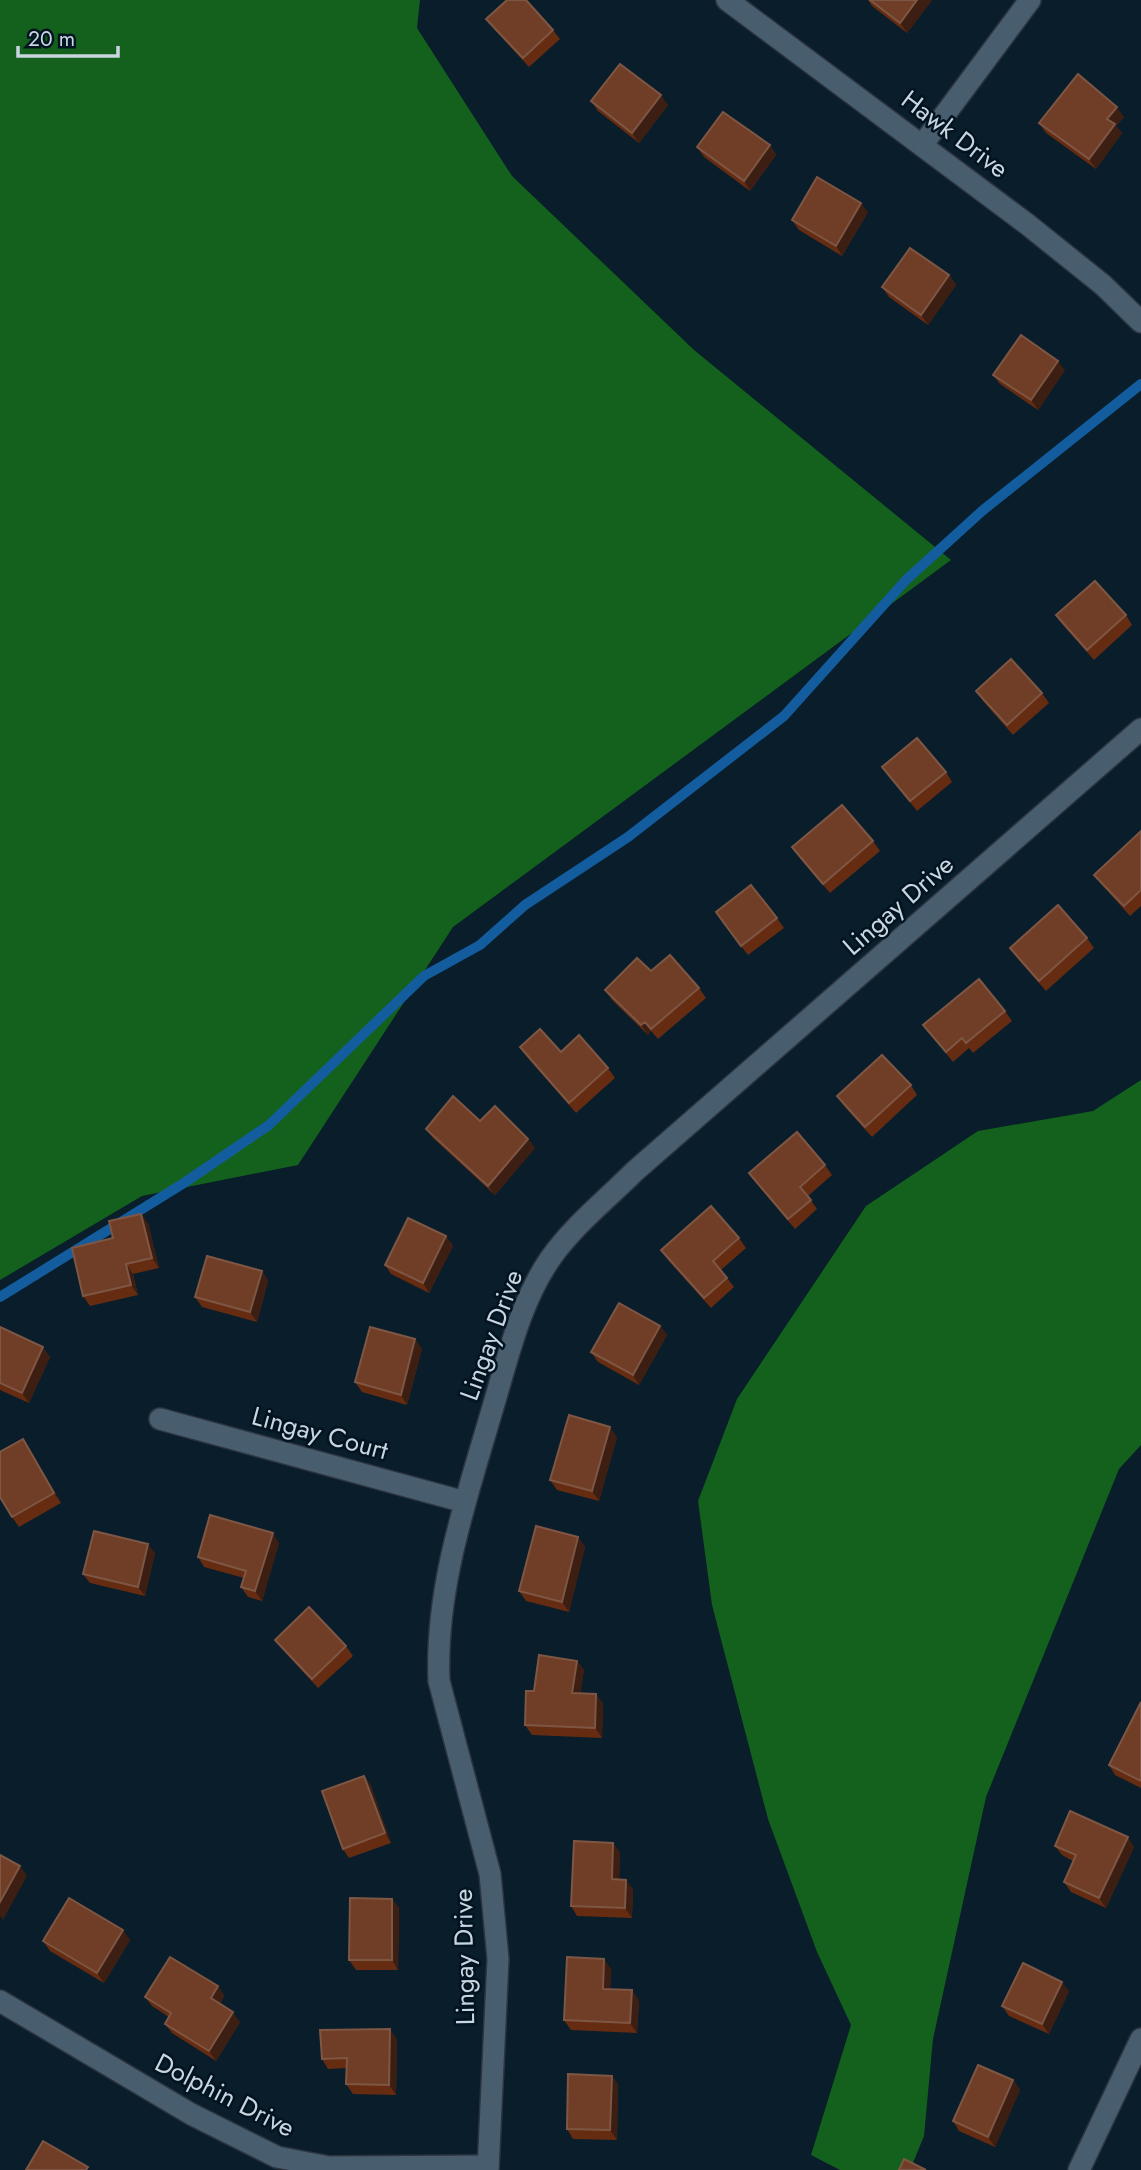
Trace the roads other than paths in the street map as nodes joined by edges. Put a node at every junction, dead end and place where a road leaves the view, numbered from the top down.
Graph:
1 (727, 0) edge
2 (1030, 0) edge
3 (923, 144) junction
4 (1141, 322) edge
5 (1141, 729) edge
6 (160, 1419) dead end
7 (466, 1502) junction
8 (0, 2001) edge
9 (1141, 2039) edge
10 (488, 2168) edge
11 (1079, 2170) edge

1 - 3 street, Hawk Drive
2 - 3 street
3 - 4 street, Hawk Drive
5 - 7 street, Lingay Drive
6 - 7 street, Lingay Court
7 - 10 street, Lingay Drive
8 - 10 street, Dolphin Drive
9 - 11 street

